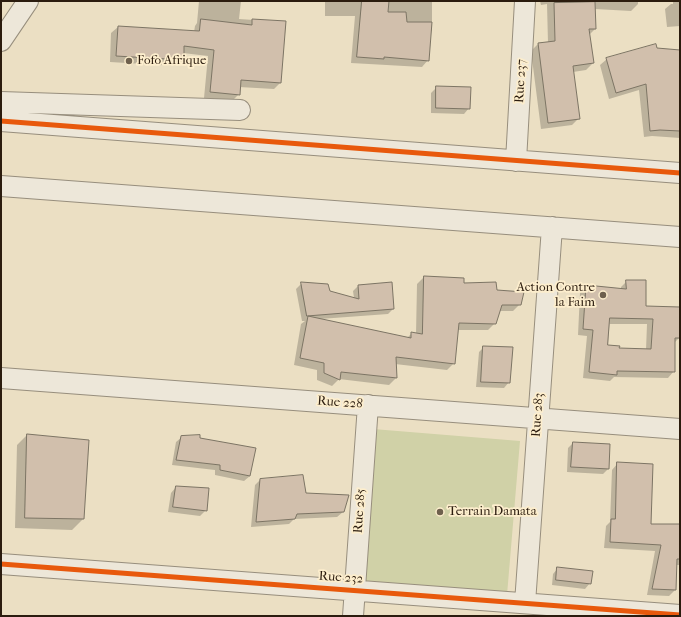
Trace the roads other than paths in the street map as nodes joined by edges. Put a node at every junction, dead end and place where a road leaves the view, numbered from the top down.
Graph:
1 (28, 1) edge
2 (525, 1) edge
3 (1, 41) edge
4 (1, 102) edge
5 (240, 110) dead end
6 (1, 121) edge
7 (516, 161) junction
8 (680, 173) edge
9 (1, 186) edge
10 (552, 227) junction
11 (680, 237) edge
12 (1, 378) edge
13 (368, 405) junction
14 (538, 418) junction
15 (680, 429) edge
16 (1, 564) edge
17 (355, 590) junction
18 (525, 603) junction
19 (680, 614) edge
20 (353, 616) edge

1 - 3 street
2 - 7 street, Rue 237
4 - 5 street
6 - 7 street
7 - 8 street
9 - 10 street
10 - 11 street
10 - 14 street, Rue 283
12 - 13 street, Rue 228
13 - 14 street, Rue 228
13 - 17 street, Rue 285
14 - 15 street, Rue 228
14 - 18 street, Rue 283
16 - 17 street, Rue 232
17 - 18 street, Rue 232
17 - 20 street, Rue 285
18 - 19 street, Rue 232

